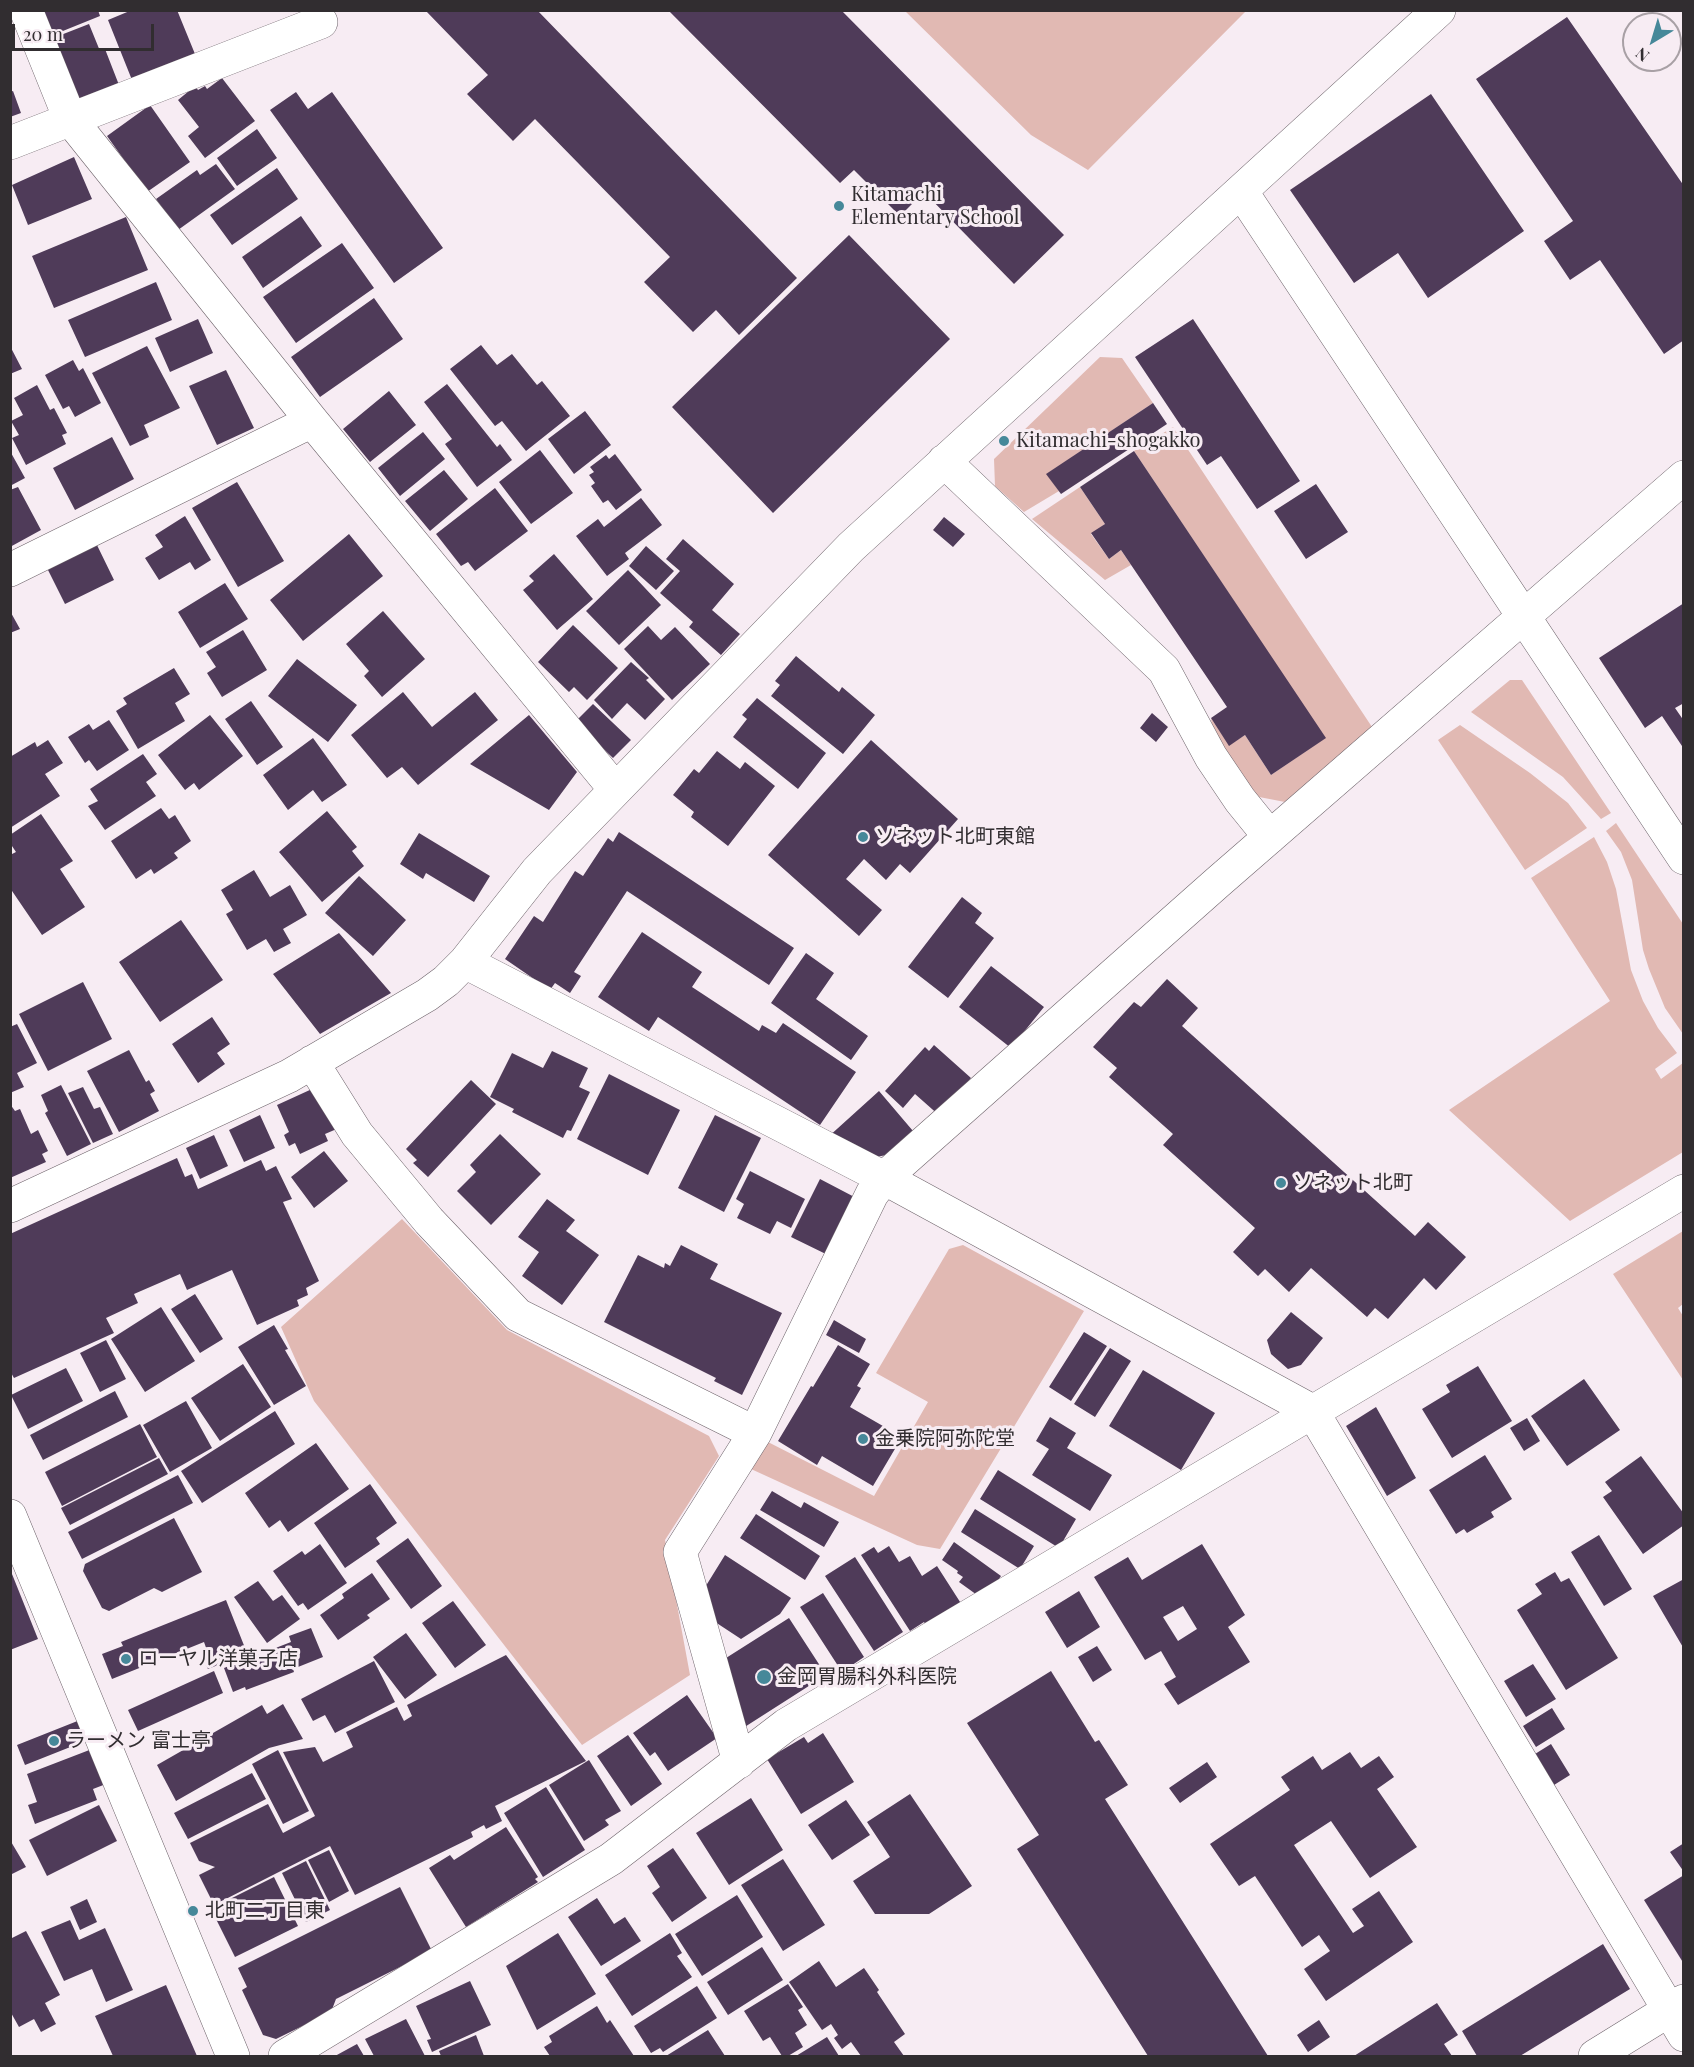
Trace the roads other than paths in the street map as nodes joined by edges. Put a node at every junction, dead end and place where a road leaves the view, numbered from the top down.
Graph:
1 (26, 10) edge
2 (1438, 10) edge
3 (321, 22) dead end
4 (70, 119) junction
5 (10, 143) edge
6 (1241, 191) junction
7 (312, 421) junction
8 (944, 461) junction
9 (1683, 477) edge
10 (10, 570) edge
11 (1523, 616) junction
12 (615, 789) junction
13 (1269, 837) junction
14 (1683, 858) edge
15 (465, 962) junction
16 (312, 1062) junction
17 (884, 1178) junction
18 (1683, 1191) edge
19 (10, 1206) edge
20 (1312, 1411) junction
21 (755, 1433) junction
22 (13, 1532) edge
23 (739, 1762) junction
24 (1679, 2016) edge
25 (233, 2056) edge
26 (285, 2056) edge
27 (1595, 2056) edge

1 - 4 street
2 - 6 street
3 - 4 street
4 - 5 street
4 - 7 street
6 - 8 street
6 - 11 street
7 - 10 street
7 - 12 street
8 - 12 street
8 - 13 street
9 - 11 street
11 - 13 street
11 - 14 street
12 - 15 street
13 - 17 street
15 - 16 street
15 - 17 street
16 - 19 street
16 - 21 street
17 - 20 street
17 - 21 street
18 - 20 street
20 - 23 street
20 - 24 street
21 - 23 street
22 - 25 street
23 - 26 street
24 - 27 street

